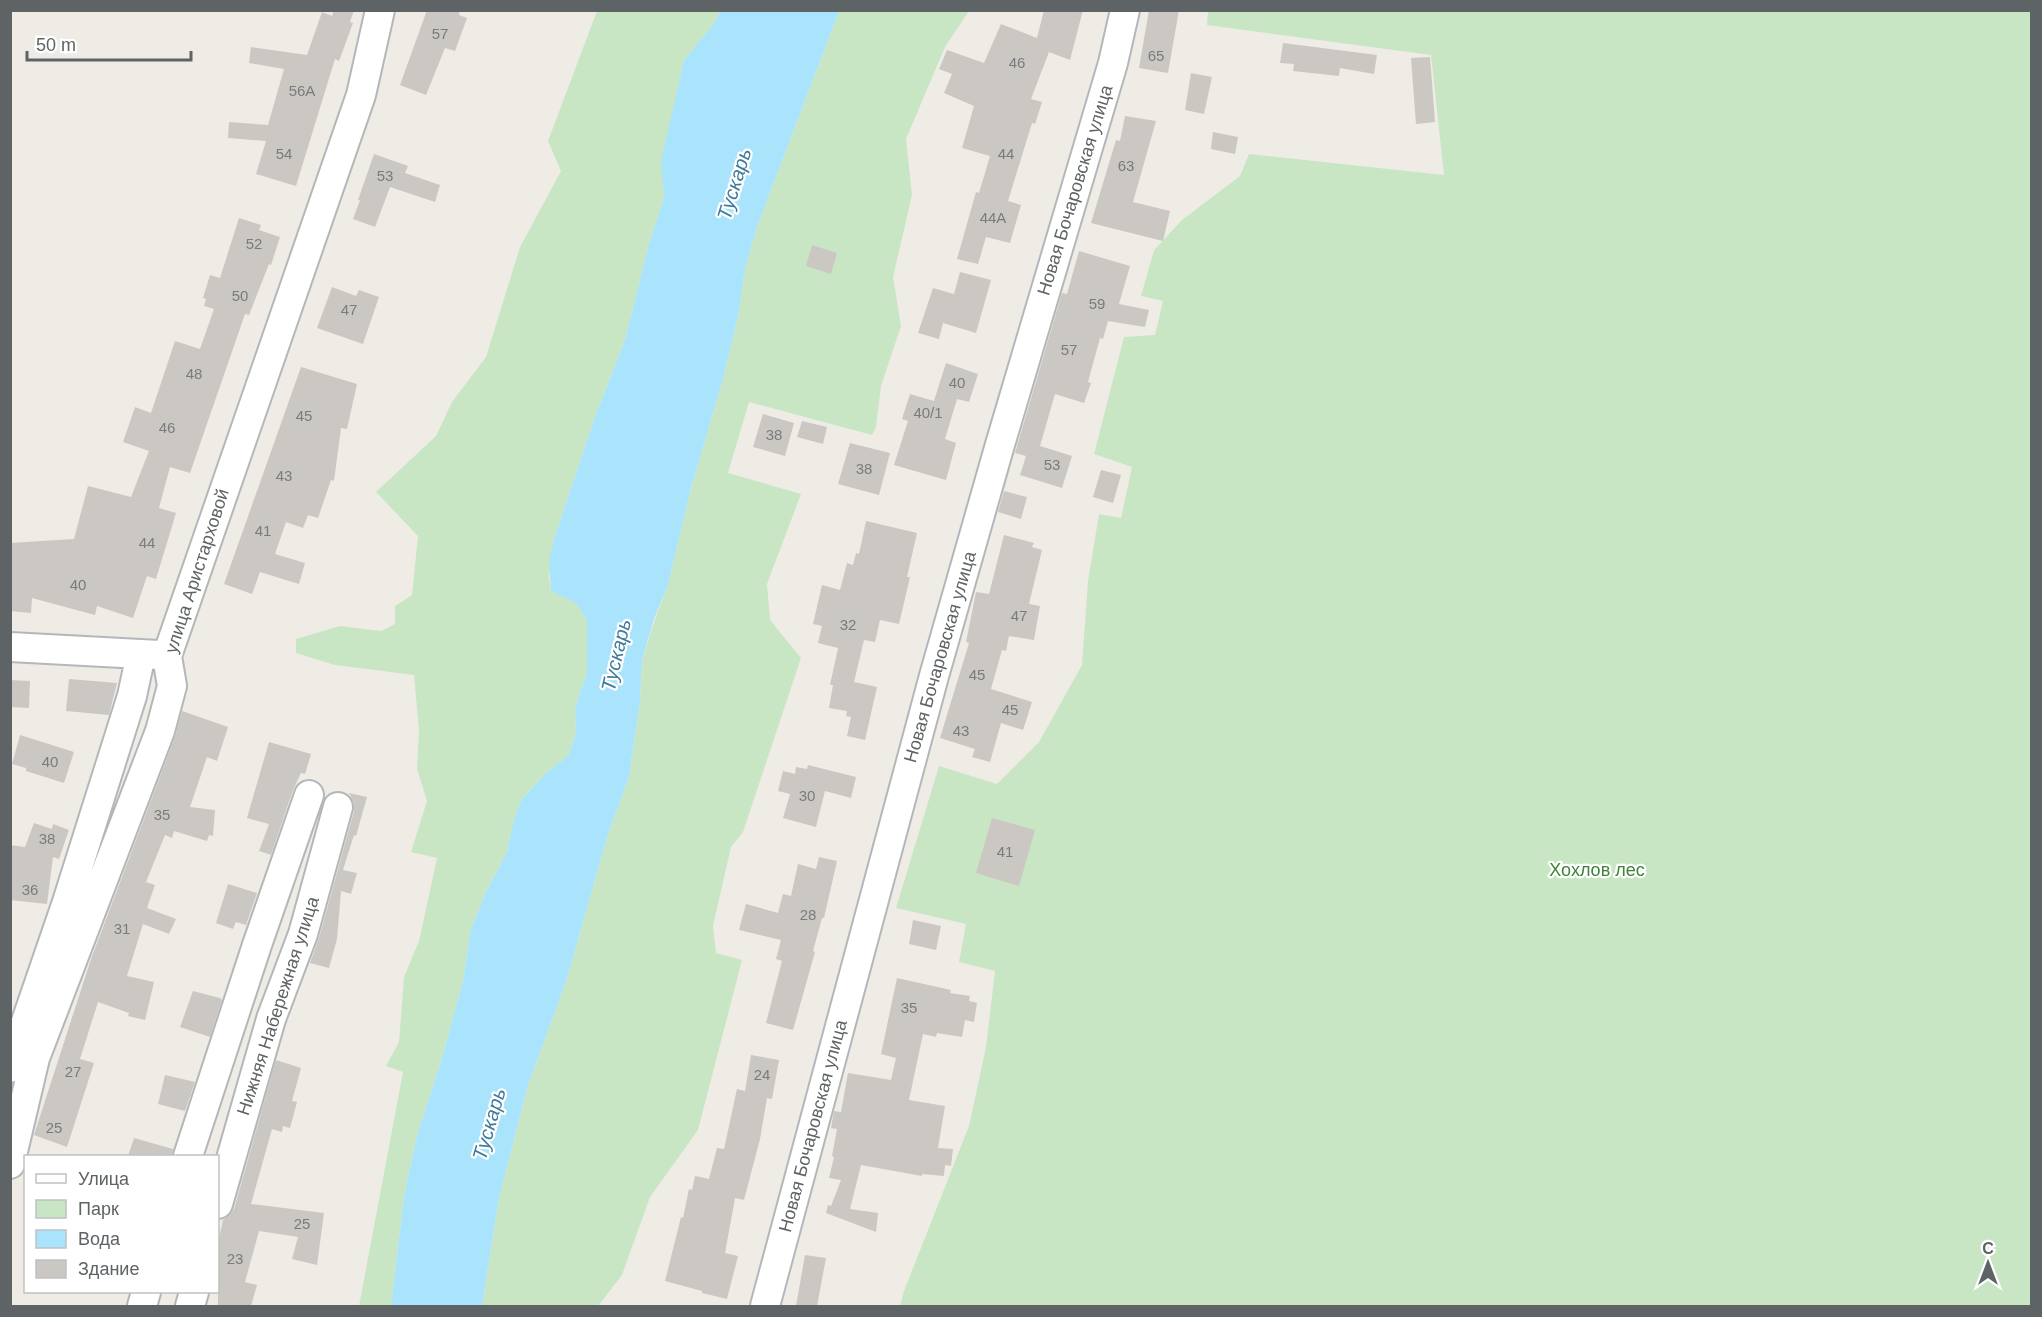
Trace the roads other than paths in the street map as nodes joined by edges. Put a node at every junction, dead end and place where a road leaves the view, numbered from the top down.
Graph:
1 (380, 10) edge
2 (1125, 10) edge
3 (10, 647) edge
4 (154, 655) junction
5 (309, 795) dead end
6 (338, 807) dead end
7 (257, 945) junction
8 (270, 1018) junction
9 (10, 1068) edge
10 (188, 1155) edge
11 (10, 1164) edge
12 (219, 1200) edge
13 (765, 1306) edge

1 - 4 street, улица Аристарховой
2 - 13 street, Новая Бочаровская улица
3 - 4 street
4 - 9 street
4 - 11 street, улица Аристарховой
5 - 7 street
6 - 8 street, Нижняя Набережная улица
7 - 8 street
7 - 10 street
8 - 12 street, Нижняя Набережная улица

